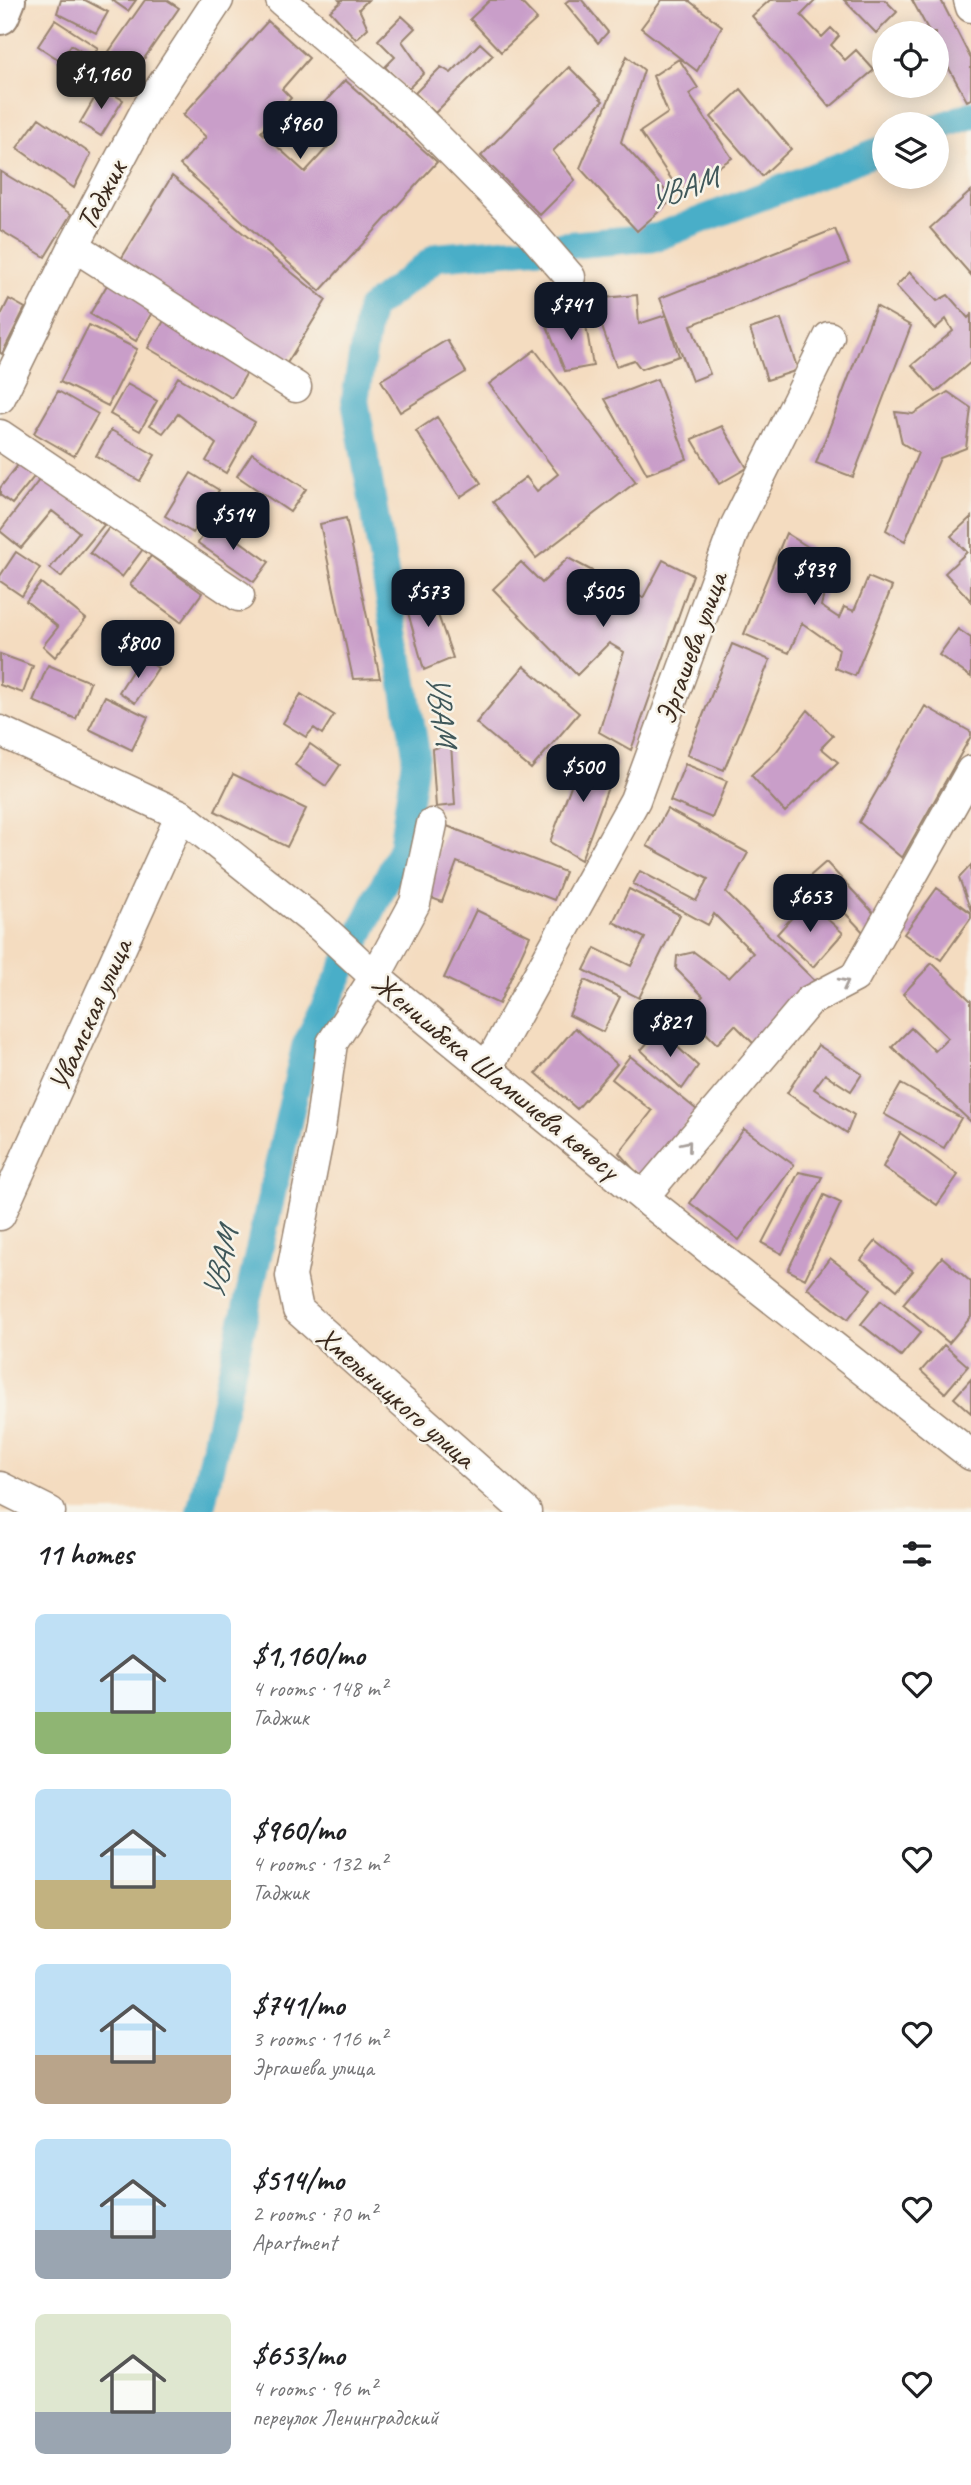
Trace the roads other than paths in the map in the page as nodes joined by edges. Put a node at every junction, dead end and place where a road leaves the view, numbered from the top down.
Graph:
1 (6, 0) edge
2 (218, 0) edge
3 (282, 0) edge
4 (969, 0) edge
5 (971, 7) edge
6 (0, 15) edge
7 (74, 246) junction
8 (562, 268) dead end
9 (829, 337) dead end
10 (296, 387) dead end
11 (0, 398) edge
12 (0, 435) edge
13 (239, 596) dead end
14 (0, 731) edge
15 (971, 771) edge
16 (181, 815) junction
17 (432, 824) dead end
18 (370, 973) junction
19 (487, 1068) junction
20 (643, 1197) junction
21 (0, 1215) edge
22 (971, 1455) edge
23 (0, 1487) edge
24 (50, 1512) edge
25 (526, 1512) edge

1 - 6 main road
2 - 7 street, Таджик
3 - 8 street
4 - 5 street
7 - 10 street
7 - 11 street, Таджик
9 - 19 street, Эргашева улица
12 - 13 street
14 - 16 street, Женишбека Шамшиева көчөсү
20 -> 15 street
16 - 18 street, Женишбека Шамшиева көчөсү
16 - 21 street, Увамская улица
17 - 18 street
18 - 19 street, Женишбека Шамшиева көчөсү
18 - 25 street, Хмельницкого улица
19 - 20 street, Женишбека Шамшиева көчөсү
20 - 22 street, Женишбека Шамшиева көчөсү
23 - 24 street

